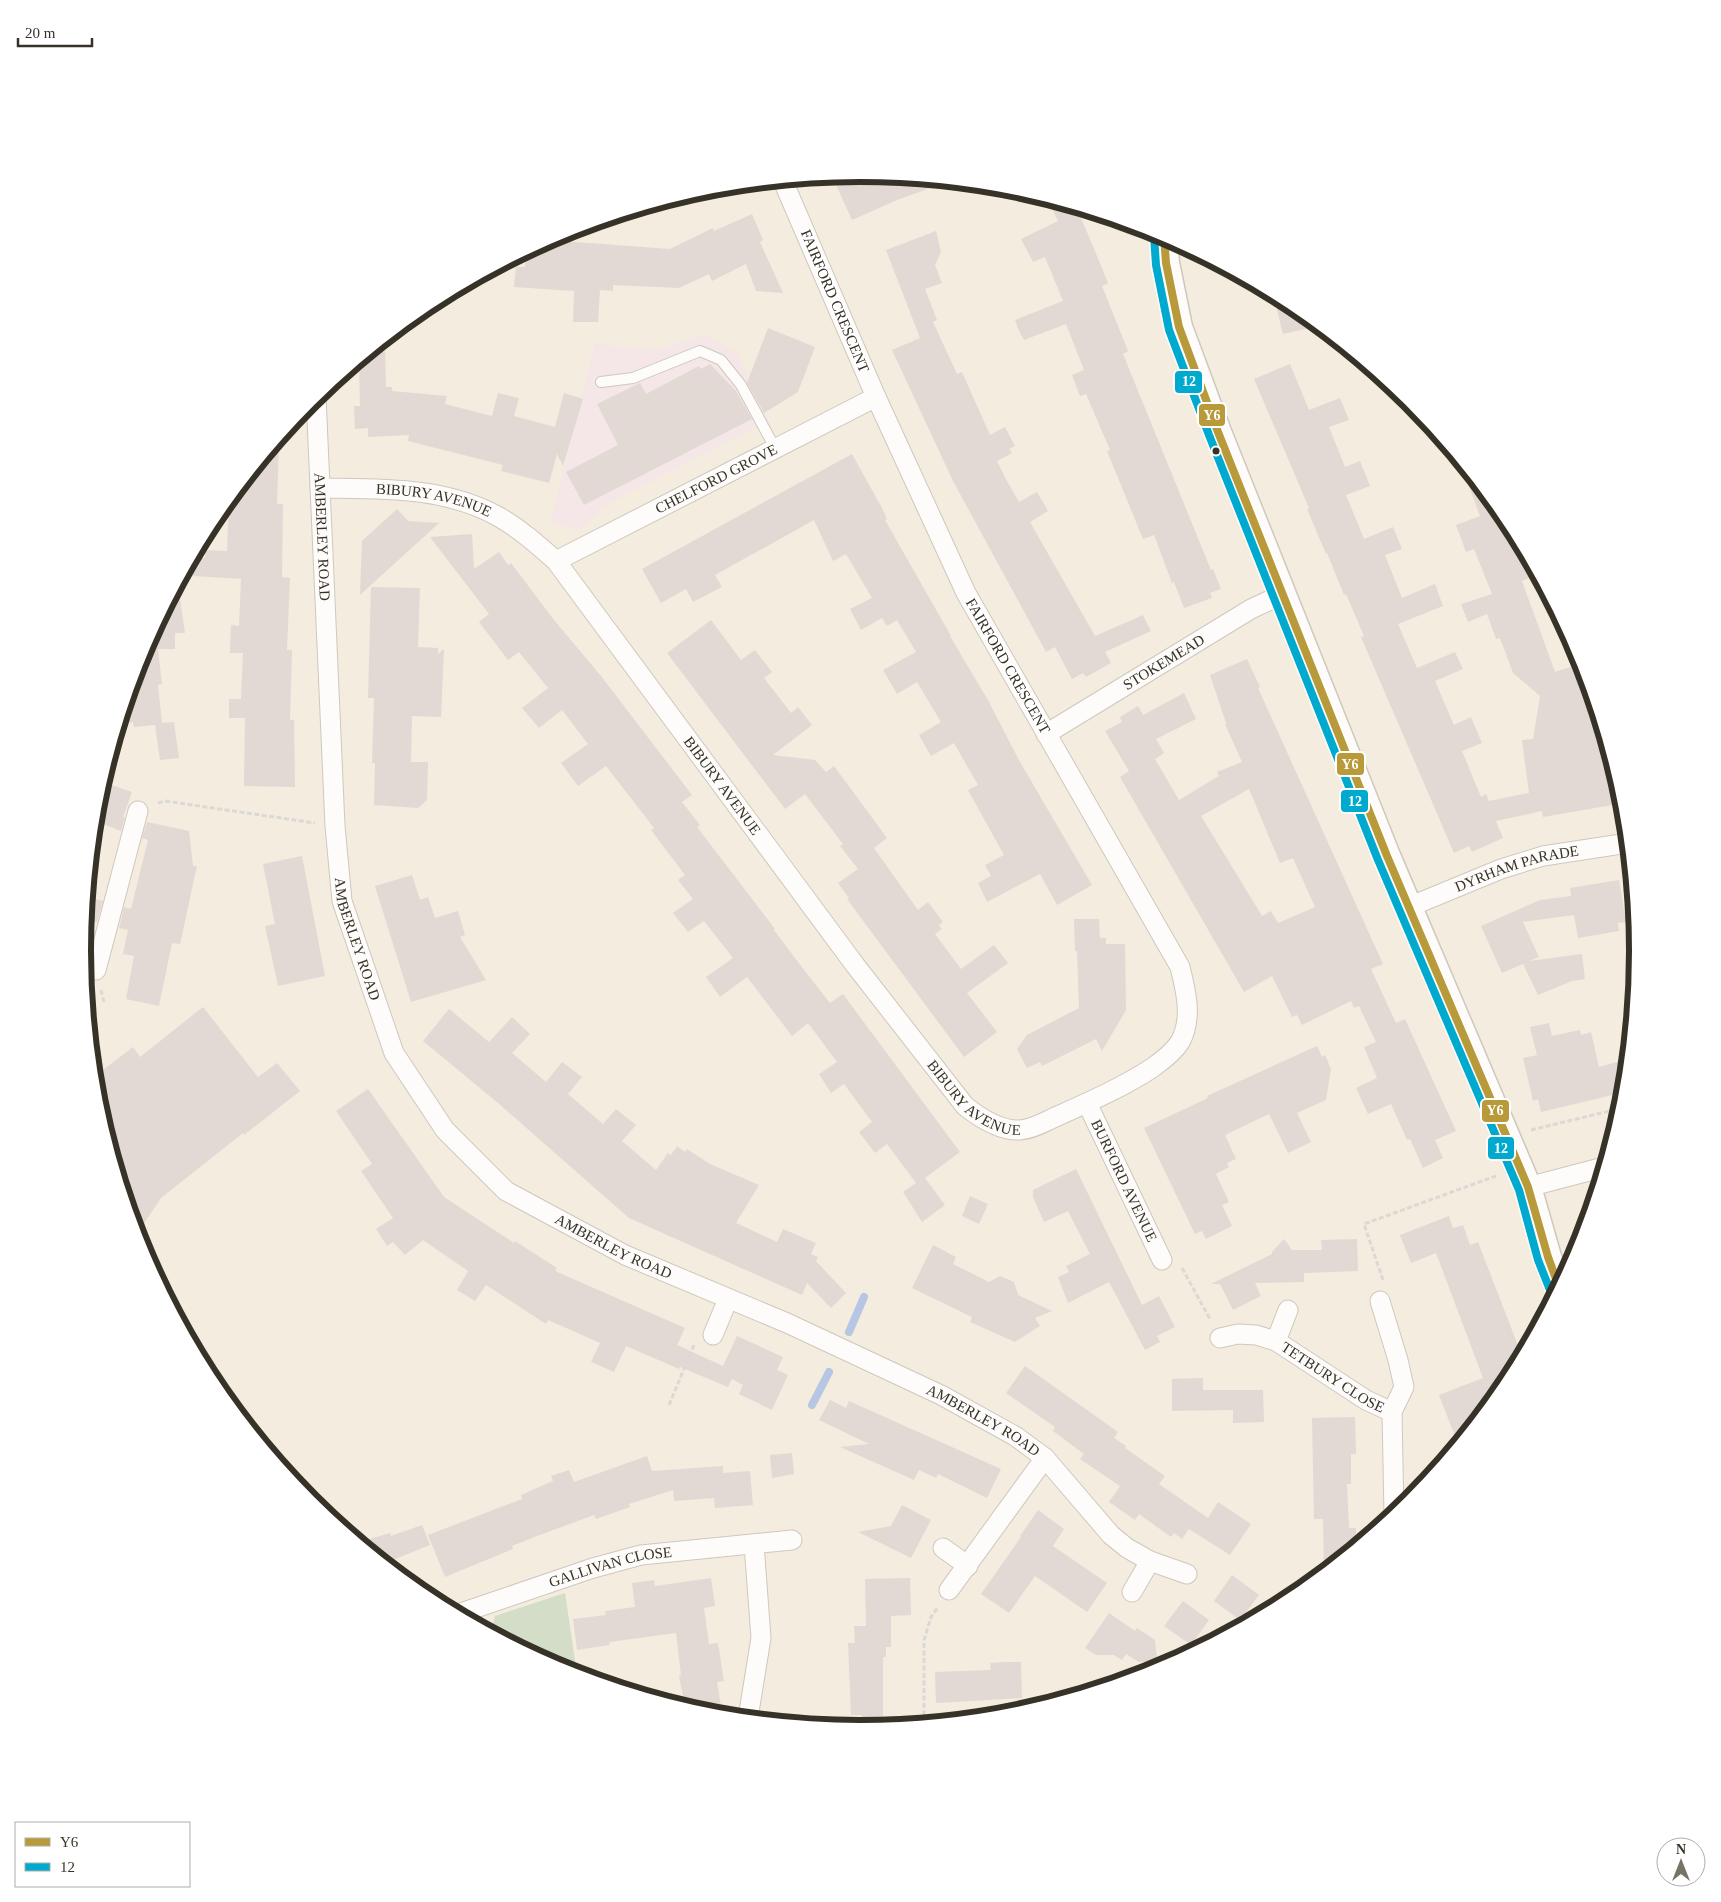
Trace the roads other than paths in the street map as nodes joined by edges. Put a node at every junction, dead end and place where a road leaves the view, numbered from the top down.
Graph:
1 (785, 186) edge
2 (1165, 244) edge
3 (601, 382) dead end
4 (876, 397) junction
5 (317, 408) edge
6 (775, 448) junction
7 (320, 488) junction
8 (556, 561) junction
9 (1283, 594) junction
10 (1046, 734) junction
11 (138, 811) road end
12 (1622, 844) edge
13 (1409, 907) junction
14 (92, 967) edge
15 (1087, 1103) junction
16 (1598, 1169) edge
17 (1528, 1187) junction
18 (1162, 1260) road end
19 (1556, 1278) edge
20 (728, 1300) junction
21 (1380, 1302) road end
22 (1288, 1310) dead end
23 (705, 1336) road end
24 (1220, 1338) road end
25 (1276, 1341) junction
26 (1392, 1412) junction
27 (1045, 1458) junction
28 (1394, 1505) edge
29 (792, 1540) dead end
30 (754, 1544) junction
31 (943, 1548) dead end
32 (1150, 1561) junction
33 (968, 1566) junction
34 (1187, 1574) dead end
35 (949, 1590) road end
36 (1132, 1592) dead end
37 (471, 1614) edge
38 (749, 1712) edge

1 - 4 street, FAIRFORD CRESCENT
2 - 9 street
3 - 6 lane
4 - 6 street, CHELFORD GROVE
4 - 10 street, FAIRFORD CRESCENT
5 - 7 street, AMBERLEY ROAD
6 - 8 street, CHELFORD GROVE
7 - 8 street, BIBURY AVENUE
7 - 20 street, AMBERLEY ROAD
8 - 15 street, BIBURY AVENUE
9 - 10 street, STOKEMEAD
9 - 13 street
10 - 15 street, FAIRFORD CRESCENT
11 - 14 street
12 - 13 street, DYRHAM PARADE
13 - 17 street
15 - 18 street, BURFORD AVENUE
16 - 17 street
17 - 19 street
20 - 23 street
20 - 27 street, AMBERLEY ROAD
21 - 26 street, TETBURY CLOSE
22 - 25 street, TETBURY CLOSE
24 - 25 street, TETBURY CLOSE
25 - 26 street, TETBURY CLOSE
26 - 28 street, TETBURY CLOSE
27 - 32 street, AMBERLEY ROAD
27 - 33 street, AMBERLEY ROAD
29 - 30 street, GALLIVAN CLOSE
30 - 37 street, GALLIVAN CLOSE
30 - 38 street
31 - 33 street
32 - 34 street, AMBERLEY ROAD
32 - 36 street
33 - 35 street, AMBERLEY ROAD

